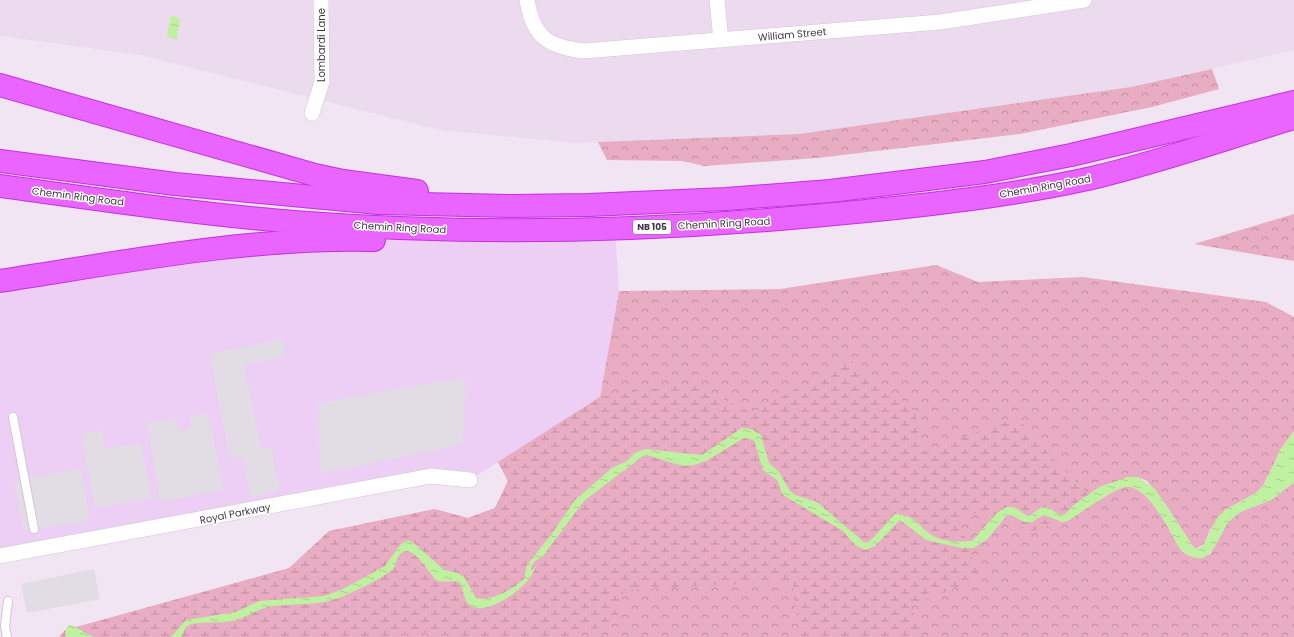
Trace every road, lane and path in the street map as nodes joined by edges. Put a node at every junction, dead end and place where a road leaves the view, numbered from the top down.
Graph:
1 (321, 0) edge
2 (527, 0) edge
3 (717, 0) edge
4 (1084, 0) edge
5 (720, 40) junction
6 (0, 85) edge
7 (1294, 102) edge
8 (312, 113) dead end
9 (1294, 118) edge
10 (0, 161) edge
11 (0, 186) edge
12 (726, 199) junction
13 (615, 229) junction
14 (0, 281) edge
15 (13, 417) dead end
16 (470, 480) dead end
17 (34, 529) dead end
18 (0, 556) edge
19 (8, 601) dead end
20 (7, 637) edge

1 - 8 street, Lombardi Lane
2 - 5 street, William Street
3 - 5 street
4 - 5 street, William Street
6 - 12 highway
7 - 12 highway
9 - 13 highway, Chemin Ring Road / NB 105
10 - 12 highway
11 - 13 highway, Chemin Ring Road / NB 105
13 - 14 highway
15 - 17 lane
16 - 18 street, Royal Parkway
19 - 20 lane

